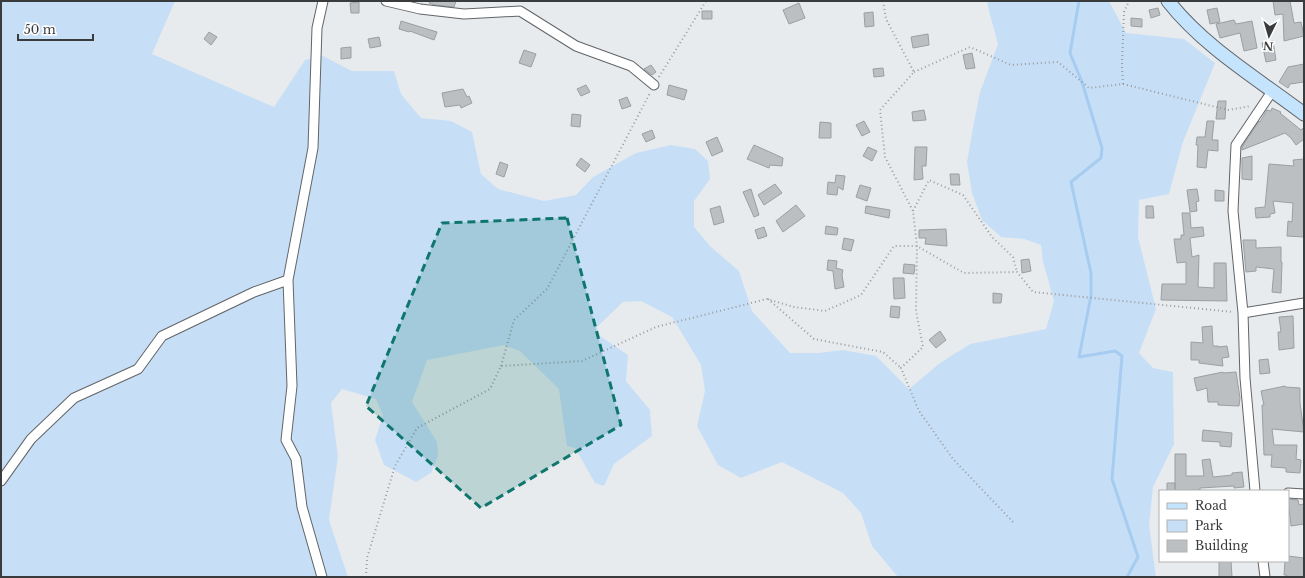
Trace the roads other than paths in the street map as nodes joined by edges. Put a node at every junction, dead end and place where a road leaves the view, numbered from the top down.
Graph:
1 (323, 1) edge
2 (386, 1) edge
3 (1168, 1) edge
4 (654, 84) road end
5 (1273, 90) junction
6 (1304, 114) edge
7 (288, 280) junction
8 (1304, 303) edge
9 (1243, 313) junction
10 (1, 481) edge
11 (1255, 490) edge
12 (1289, 493) edge
13 (1304, 494) edge
14 (1263, 562) edge
15 (322, 577) edge
16 (1265, 577) edge

1 - 7 street
2 - 4 street
3 - 5 street
5 - 6 street
5 - 9 street
7 - 10 street
7 - 15 street
8 - 9 street
9 - 11 street
12 - 13 street
14 - 16 street

